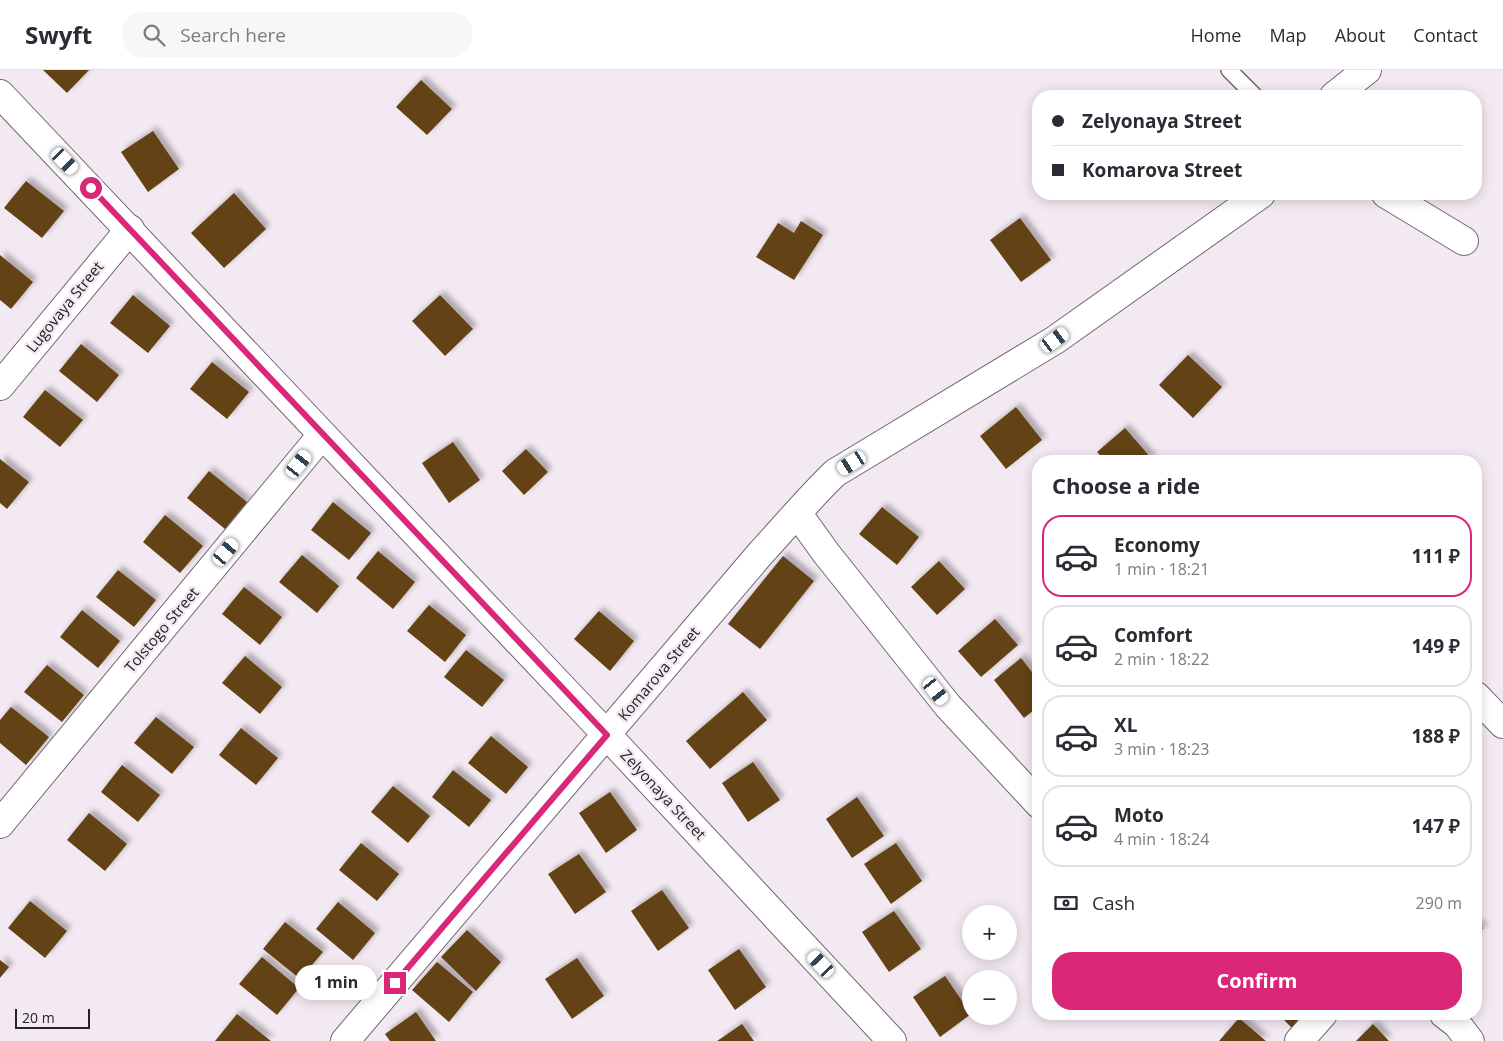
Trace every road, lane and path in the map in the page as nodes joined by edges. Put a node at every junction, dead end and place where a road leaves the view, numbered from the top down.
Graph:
1 (1229, 70) edge
2 (1367, 70) edge
3 (1249, 90) edge
4 (1342, 90) edge
5 (0, 94) edge
6 (1252, 200) edge
7 (1396, 200) edge
8 (130, 229) junction
9 (1464, 241) dead end
10 (0, 386) edge
11 (322, 435) junction
12 (798, 514) junction
13 (1482, 702) edge
14 (1503, 724) edge
15 (607, 735) junction
16 (1032, 796) edge
17 (0, 824) edge
18 (1318, 1020) edge
19 (1452, 1020) edge
20 (345, 1041) edge
21 (892, 1041) edge
22 (1299, 1041) edge
23 (1470, 1041) edge

1 - 3 lane
2 - 4 street
5 - 8 street, Zelyonaya Street
6 - 12 street, Komarova Street
7 - 9 street
8 - 10 street, Lugovaya Street
8 - 11 street, Zelyonaya Street
11 - 15 street, Zelyonaya Street
11 - 17 street, Tolstogo Street
12 - 15 street, Komarova Street
12 - 16 street
13 - 14 street
15 - 20 street, Komarova Street
15 - 21 street, Zelyonaya Street
18 - 22 street
19 - 23 street

